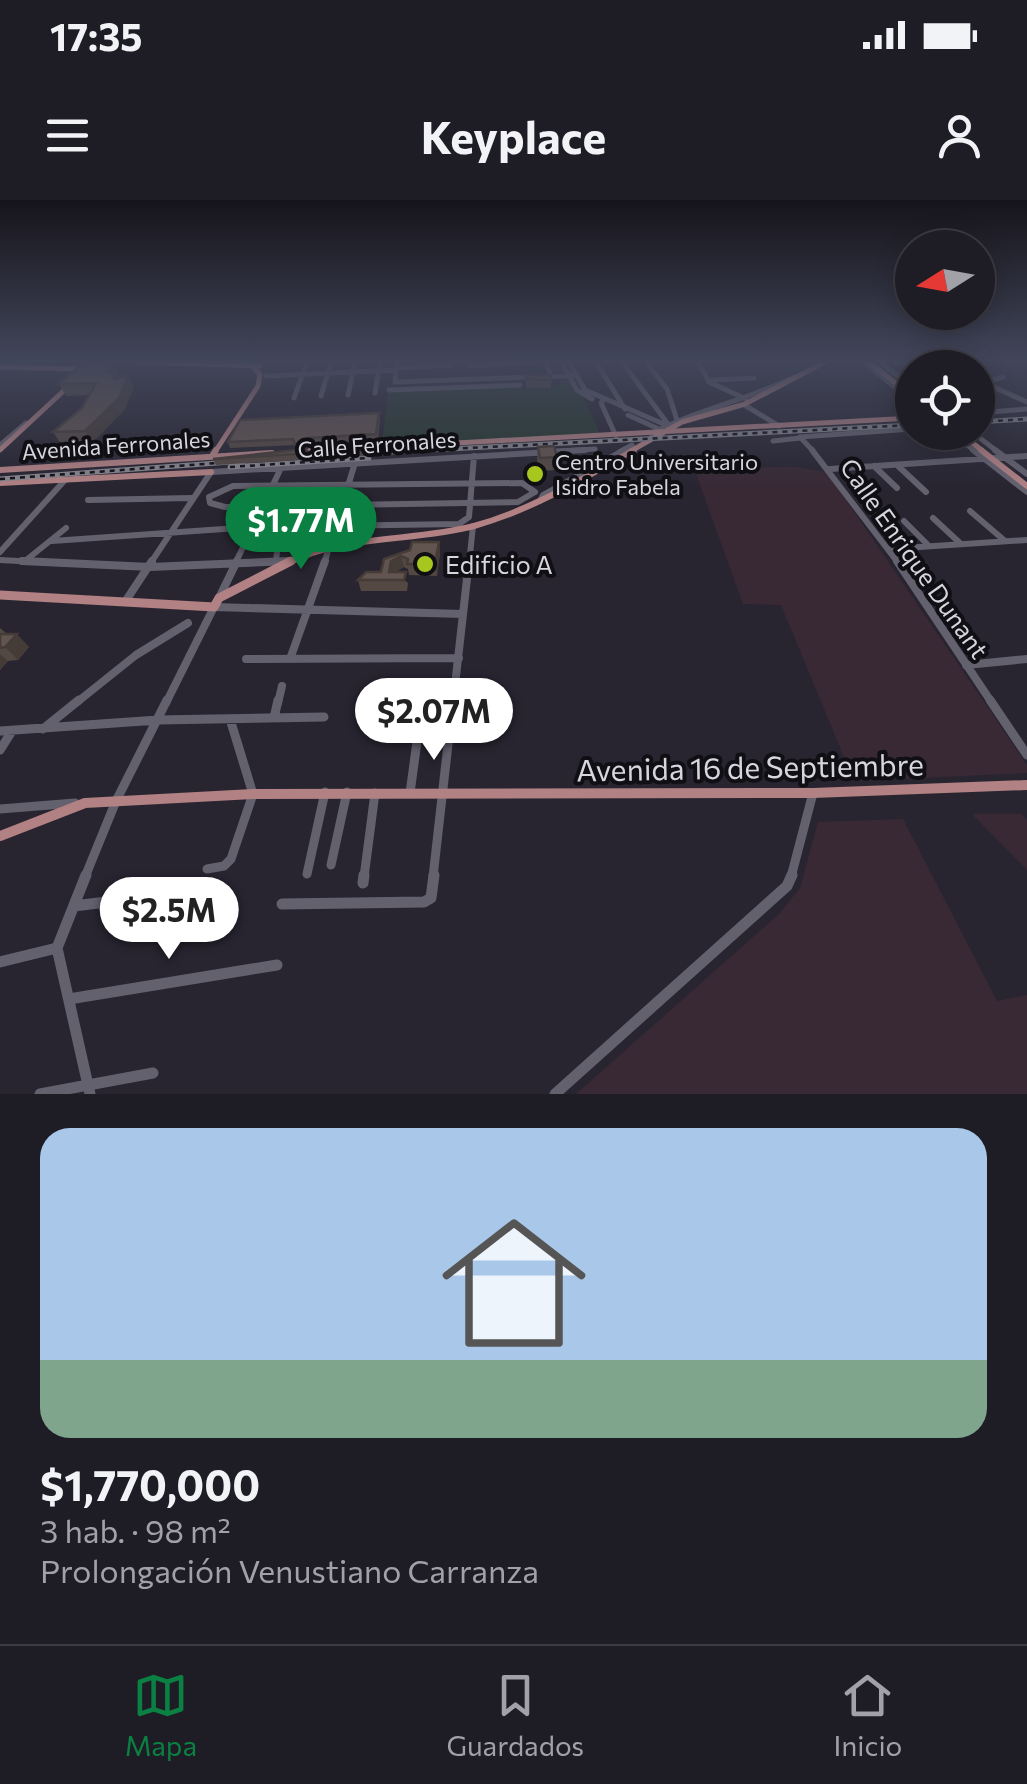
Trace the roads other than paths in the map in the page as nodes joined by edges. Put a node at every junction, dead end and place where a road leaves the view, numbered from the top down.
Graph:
1 (50, 404) edge
2 (250, 404) edge
3 (603, 404) edge
4 (608, 404) edge
5 (621, 404) edge
6 (652, 404) edge
7 (671, 404) edge
8 (742, 404) edge
9 (743, 404) edge
10 (751, 404) edge
11 (1027, 406) edge
12 (41, 410) dead end
13 (995, 410) edge
14 (625, 411) junction
15 (895, 419) edge
16 (677, 420) junction
17 (779, 426) junction
18 (668, 427) junction
19 (895, 430) edge
20 (655, 433) junction
21 (616, 436) junction
22 (800, 438) junction
23 (773, 441) dead end
24 (632, 445) dead end
25 (0, 448) edge
26 (595, 448) dead end
27 (974, 450) edge
28 (988, 450) edge
29 (994, 450) edge
30 (310, 451) edge
31 (278, 452) edge
32 (216, 456) junction
33 (474, 456) junction
34 (1006, 458) junction
35 (1025, 458) edge
36 (985, 459) junction
37 (355, 463) junction
38 (896, 464) junction
39 (874, 466) junction
40 (281, 468) junction
41 (830, 469) junction
42 (0, 470) edge
43 (212, 472) junction
44 (65, 480) junction
45 (0, 483) edge
46 (471, 483) junction
47 (1027, 483) edge
48 (348, 484) junction
49 (272, 486) junction
50 (898, 488) dead end
51 (926, 492) dead end
52 (192, 498) junction
53 (88, 500) dead end
54 (544, 500) junction
55 (470, 502) junction
56 (341, 503) junction
57 (263, 506) junction
58 (970, 511) dead end
59 (934, 518) dead end
60 (904, 521) dead end
61 (334, 524) junction
62 (469, 524) junction
63 (252, 527) junction
64 (66, 528) dead end
65 (171, 533) junction
66 (52, 540) junction
67 (1027, 540) edge
68 (1005, 542) junction
69 (262, 544) dead end
70 (961, 544) junction
71 (930, 546) junction
72 (330, 548) junction
73 (888, 549) junction
74 (0, 552) edge
75 (0, 560) edge
76 (293, 560) junction
77 (26, 561) junction
78 (276, 562) junction
79 (238, 564) junction
80 (150, 567) junction
81 (0, 596) edge
82 (125, 602) junction
83 (216, 603) junction
84 (307, 610) junction
85 (464, 614) junction
86 (188, 623) dead end
87 (290, 658) junction
88 (459, 658) junction
89 (246, 659) dead end
90 (1027, 659) edge
91 (966, 665) junction
92 (282, 686) dead end
93 (324, 717) dead end
94 (274, 718) junction
95 (230, 719) junction
96 (158, 720) junction
97 (43, 728) junction
98 (419, 728) dead end
99 (0, 731) edge
100 (12, 731) junction
101 (0, 750) edge
102 (1027, 755) edge
103 (1027, 785) edge
104 (325, 792) junction
105 (347, 792) junction
106 (375, 793) junction
107 (410, 793) junction
108 (444, 793) junction
109 (813, 793) junction
110 (254, 794) junction
111 (116, 801) junction
112 (85, 803) junction
113 (0, 809) edge
114 (0, 836) edge
115 (331, 865) dead end
116 (207, 870) dead end
117 (307, 874) dead end
118 (364, 883) dead end
119 (156, 896) dead end
120 (282, 904) dead end
121 (74, 906) junction
122 (58, 948) junction
123 (0, 962) edge
124 (277, 965) dead end
125 (69, 999) junction
126 (153, 1072) dead end
127 (89, 1089) edge
128 (40, 1094) edge
129 (555, 1094) edge

1 - 25 main road
2 - 32 main road
3 - 21 street
4 - 14 street
5 - 14 street
6 - 18 street
7 - 16 street
8 - 16 street
9 - 20 main road
10 - 17 street
11 - 13 street
12 - 25 street
14 - 18 street
14 - 20 street
15 - 17 main road
16 - 18 street
17 - 18 main road
18 - 20 main road
19 - 22 street
20 - 21 main road
20 - 54 main road
21 - 30 main road
22 - 23 street
22 - 41 street, Calle Enrique Dunant
24 - 54 street
26 - 33 street, Calle Ferronales
27 - 36 street
28 - 47 main road
29 - 34 street
31 - 32 main road, Avenida Ferronales
32 - 42 main road, Avenida Ferronales
33 - 37 street, Calle Ferronales
33 - 46 street
34 - 35 street
34 - 36 street
34 - 47 street
36 - 38 street
36 - 47 street
37 - 40 street, Calle Ferronales
37 - 48 street
38 - 39 street
38 - 51 street
39 - 41 street
39 - 50 street
40 - 43 street, Avenida Ferronales
40 - 49 street
41 - 73 street, Calle Enrique Dunant
43 - 44 main road, Avenida Ferronales
43 - 52 street
44 - 45 main road, Avenida Ferronales
44 - 74 street
46 - 48 street
46 - 55 street
46 - 55 street
48 - 49 street
48 - 56 street
49 - 57 street
49 - 57 street
52 - 53 street
52 - 65 street
54 - 62 main road
55 - 56 street
55 - 62 street
56 - 57 street
56 - 61 street
57 - 63 street
58 - 68 street
59 - 70 street
60 - 71 street
61 - 62 street
61 - 63 street
61 - 72 street
62 - 72 main road
62 - 85 street
63 - 65 street
63 - 79 street
64 - 66 street
65 - 66 street
65 - 80 street
66 - 77 street
67 - 68 street
68 - 70 street
69 - 78 street
70 - 71 street
71 - 73 street
72 - 76 main road
72 - 84 street
73 - 91 street, Calle Enrique Dunant
75 - 77 street
76 - 78 street
76 - 83 main road
77 - 80 street
78 - 79 street
79 - 80 street
79 - 83 street
80 - 82 street
81 - 82 main road
82 - 83 main road
83 - 84 street
83 - 96 street
84 - 85 street
84 - 87 street
85 - 88 street
86 - 97 street
87 - 88 street
87 - 89 street
88 - 108 street
90 - 91 street
91 - 102 street, Calle Enrique Dunant
92 - 94 street
93 - 94 street
94 - 95 street
95 - 96 street
95 - 110 street
96 - 97 street
96 - 111 street
97 - 100 street
98 - 107 street
99 - 100 street
100 - 101 street
103 - 109 main road, Avenida 16 de Septiembre
104 - 105 main road, Avenida 16 de Septiembre
104 - 110 main road, Avenida 16 de Septiembre
104 - 117 street
105 - 106 main road, Avenida 16 de Septiembre
105 - 115 street
106 - 107 main road, Avenida 16 de Septiembre
106 - 118 street
107 - 108 main road, Avenida 16 de Septiembre
108 - 109 main road, Avenida 16 de Septiembre
108 - 120 street
109 - 129 street
110 - 111 main road, Avenida 16 de Septiembre
110 - 116 street
111 - 112 main road, Avenida 16 de Septiembre
111 - 121 street
112 - 113 street
112 - 114 main road, Avenida 16 de Septiembre
119 - 121 street
121 - 122 street
122 - 123 street
122 - 125 street
124 - 125 street
125 - 127 street
126 - 127 street
127 - 128 street

